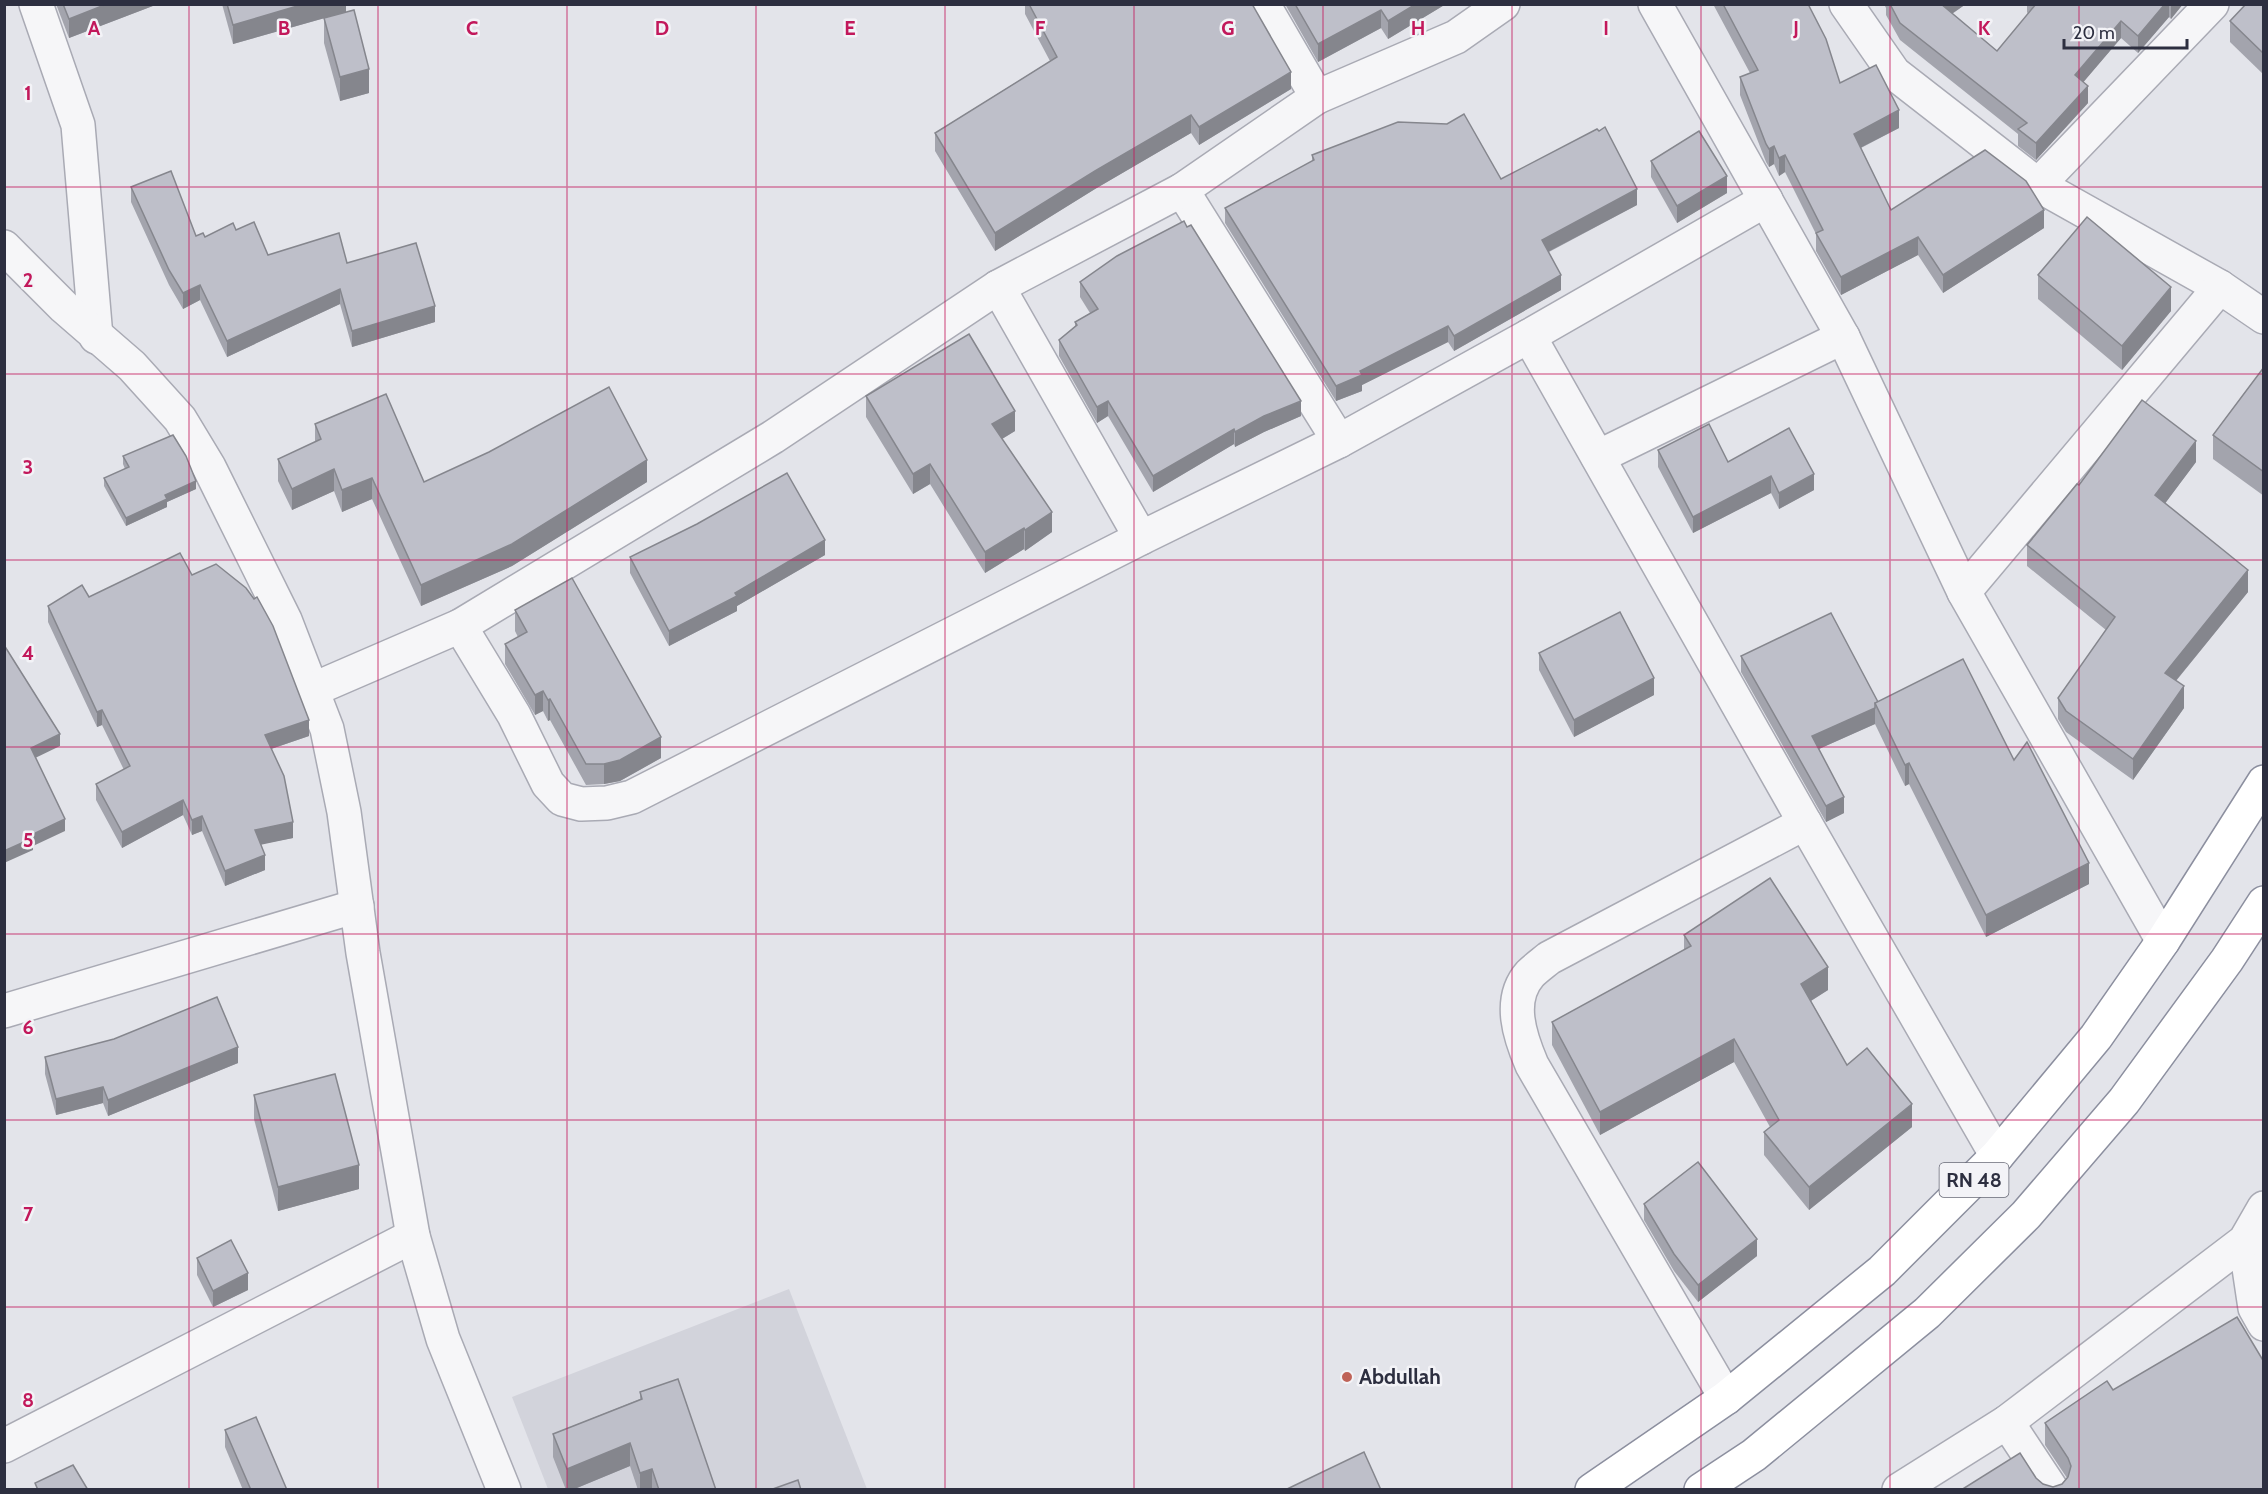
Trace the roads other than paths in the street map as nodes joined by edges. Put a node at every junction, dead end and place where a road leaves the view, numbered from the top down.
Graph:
1 (36, 4) edge
2 (1263, 4) edge
3 (1503, 4) edge
4 (1655, 4) edge
5 (1846, 4) edge
6 (2212, 4) edge
7 (1317, 96) junction
8 (2038, 185) junction
9 (1182, 190) junction
10 (1767, 200) junction
11 (4, 247) edge
12 (998, 286) junction
13 (2220, 287) junction
14 (2264, 317) edge
15 (1530, 336) junction
16 (96, 337) junction
17 (1843, 337) junction
18 (1339, 441) junction
19 (1598, 457) junction
20 (1141, 538) junction
21 (1964, 592) junction
22 (460, 626) junction
23 (312, 690) junction
24 (2264, 782) edge
25 (1805, 823) junction
26 (2264, 903) edge
27 (357, 906) junction
28 (2163, 941) junction
29 (4, 1011) edge
30 (1997, 1156) junction
31 (2264, 1208) edge
32 (413, 1236) junction
33 (2246, 1241) junction
34 (2261, 1311) edge
35 (1726, 1398) junction
36 (2007, 1422) junction
37 (4, 1446) edge
38 (504, 1490) edge
39 (1592, 1490) edge
40 (1701, 1490) edge
41 (1899, 1490) edge
42 (2052, 1490) edge

1 - 16 street
2 - 7 street
3 - 7 street
4 - 10 street
5 - 8 street
6 - 8 street
7 - 9 street
8 - 13 street
9 - 12 street
9 - 18 street
10 - 15 street
10 - 17 street
11 - 16 street
12 - 20 street
12 - 22 street
13 - 14 street
13 - 21 street
15 - 18 street
15 - 19 street
16 - 23 street
17 - 19 street
17 - 21 street
18 - 20 street
19 - 25 street
20 - 22 street
21 - 28 street
22 - 23 street
23 - 27 street
24 - 28 highway, RN 48
25 - 30 street
25 - 35 street
26 - 40 highway, RN 48
27 - 29 street
27 - 32 street
28 - 30 highway, RN 48
30 - 35 highway, RN 48
31 - 33 street
32 - 37 street
32 - 38 street
33 - 34 street
33 - 36 street
35 - 39 highway, RN 48
36 - 41 street
36 - 42 street

